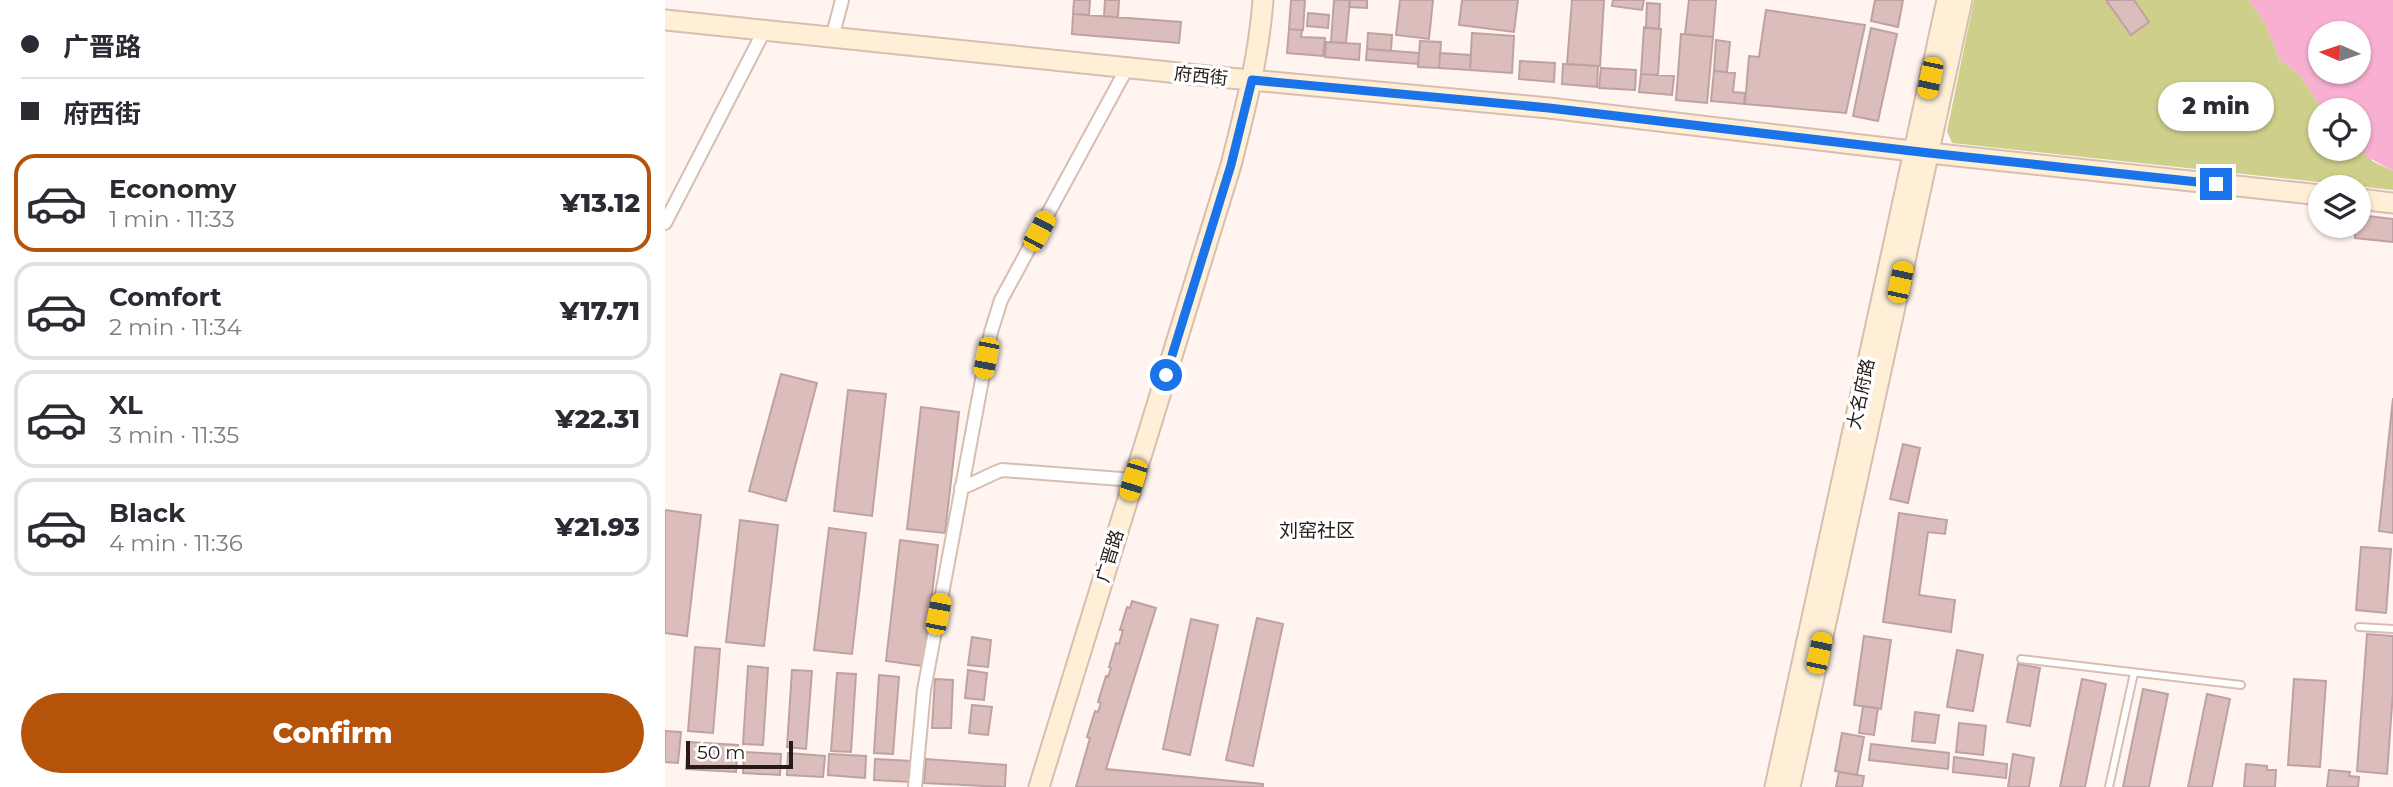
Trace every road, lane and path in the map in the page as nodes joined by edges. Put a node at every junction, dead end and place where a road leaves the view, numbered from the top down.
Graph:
1 (842, 0) edge
2 (1263, 0) edge
3 (1947, 0) edge
4 (1962, 0) edge
5 (665, 20) edge
6 (764, 31) junction
7 (832, 38) junction
8 (1127, 68) junction
9 (1252, 80) junction
10 (1921, 152) junction
11 (2308, 194) edge
12 (2371, 200) edge
13 (2393, 203) edge
14 (665, 223) edge
15 (1133, 480) junction
16 (961, 488) junction
17 (2359, 627) dead end
18 (2393, 629) edge
19 (2021, 659) dead end
20 (2134, 673) junction
21 (2241, 685) dead end
22 (915, 787) edge
23 (1039, 787) edge
24 (1775, 787) edge
25 (1790, 787) edge
26 (2109, 787) edge

1 - 7 street
2 - 9 street, 广晋路
3 - 10 street, 大名府路
4 - 10 street, 大名府路
5 - 6 street, 府西街
6 - 7 street, 府西街
6 - 14 street
7 - 8 street, 府西街
8 - 9 street, 府西街
8 - 16 street
9 - 10 street, 府西街
9 - 15 street, 广晋路
10 - 11 street, 府西街
10 - 24 street, 大名府路
10 - 25 street, 大名府路
12 - 13 street
15 - 16 street
15 - 23 street, 广晋路
16 - 22 street
17 - 18 lane
19 - 20 lane
20 - 21 lane
20 - 26 lane

